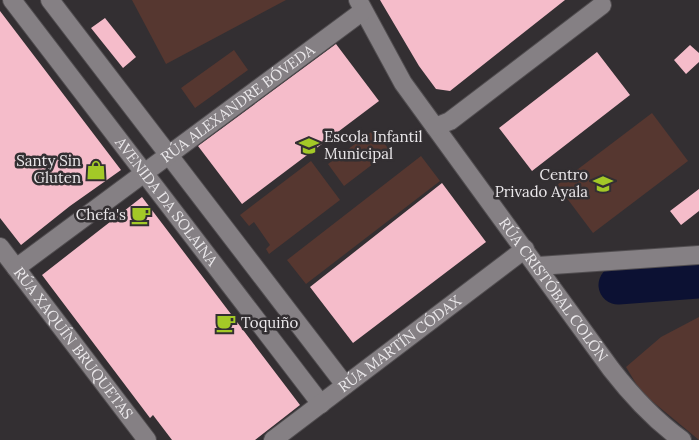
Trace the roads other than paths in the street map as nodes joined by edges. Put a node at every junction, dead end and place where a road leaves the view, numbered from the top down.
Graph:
1 (12, 0) edge
2 (50, 0) edge
3 (602, 5) dead end
4 (361, 6) edge
5 (435, 127) junction
6 (169, 155) junction
7 (144, 173) junction
8 (0, 247) edge
9 (525, 249) junction
10 (699, 255) edge
11 (538, 266) junction
12 (16, 268) junction
13 (345, 385) junction
14 (321, 404) junction
15 (147, 440) edge
16 (273, 440) edge
17 (682, 440) edge

1 - 7 street, AVENIDA DA SOLAINA
2 - 6 street, AVENIDA DA SOLAINA
3 - 5 street
4 - 5 street, RÚA CRISTÓBAL COLÓN
4 - 6 street, RÚA ALEXANDRE BÓVEDA
5 - 9 street, RÚA CRISTÓBAL COLÓN
6 - 7 street, RÚA ALEXANDRE BÓVEDA
6 - 13 street, AVENIDA DA SOLAINA
7 - 12 street, RÚA ALEXANDRE BÓVEDA
7 - 14 street, AVENIDA DA SOLAINA
8 - 12 street, RÚA XAQUÍN BRUQUETAS
9 - 11 street, RÚA CRISTÓBAL COLÓN
9 - 13 street, RÚA MARTÍN CÓDAX
10 - 11 street
11 - 17 street, RÚA CRISTÓBAL COLÓN
12 - 15 street, RÚA XAQUÍN BRUQUETAS
13 - 14 street, RÚA MARTÍN CÓDAX
14 - 16 street, RÚA MARTÍN CÓDAX

